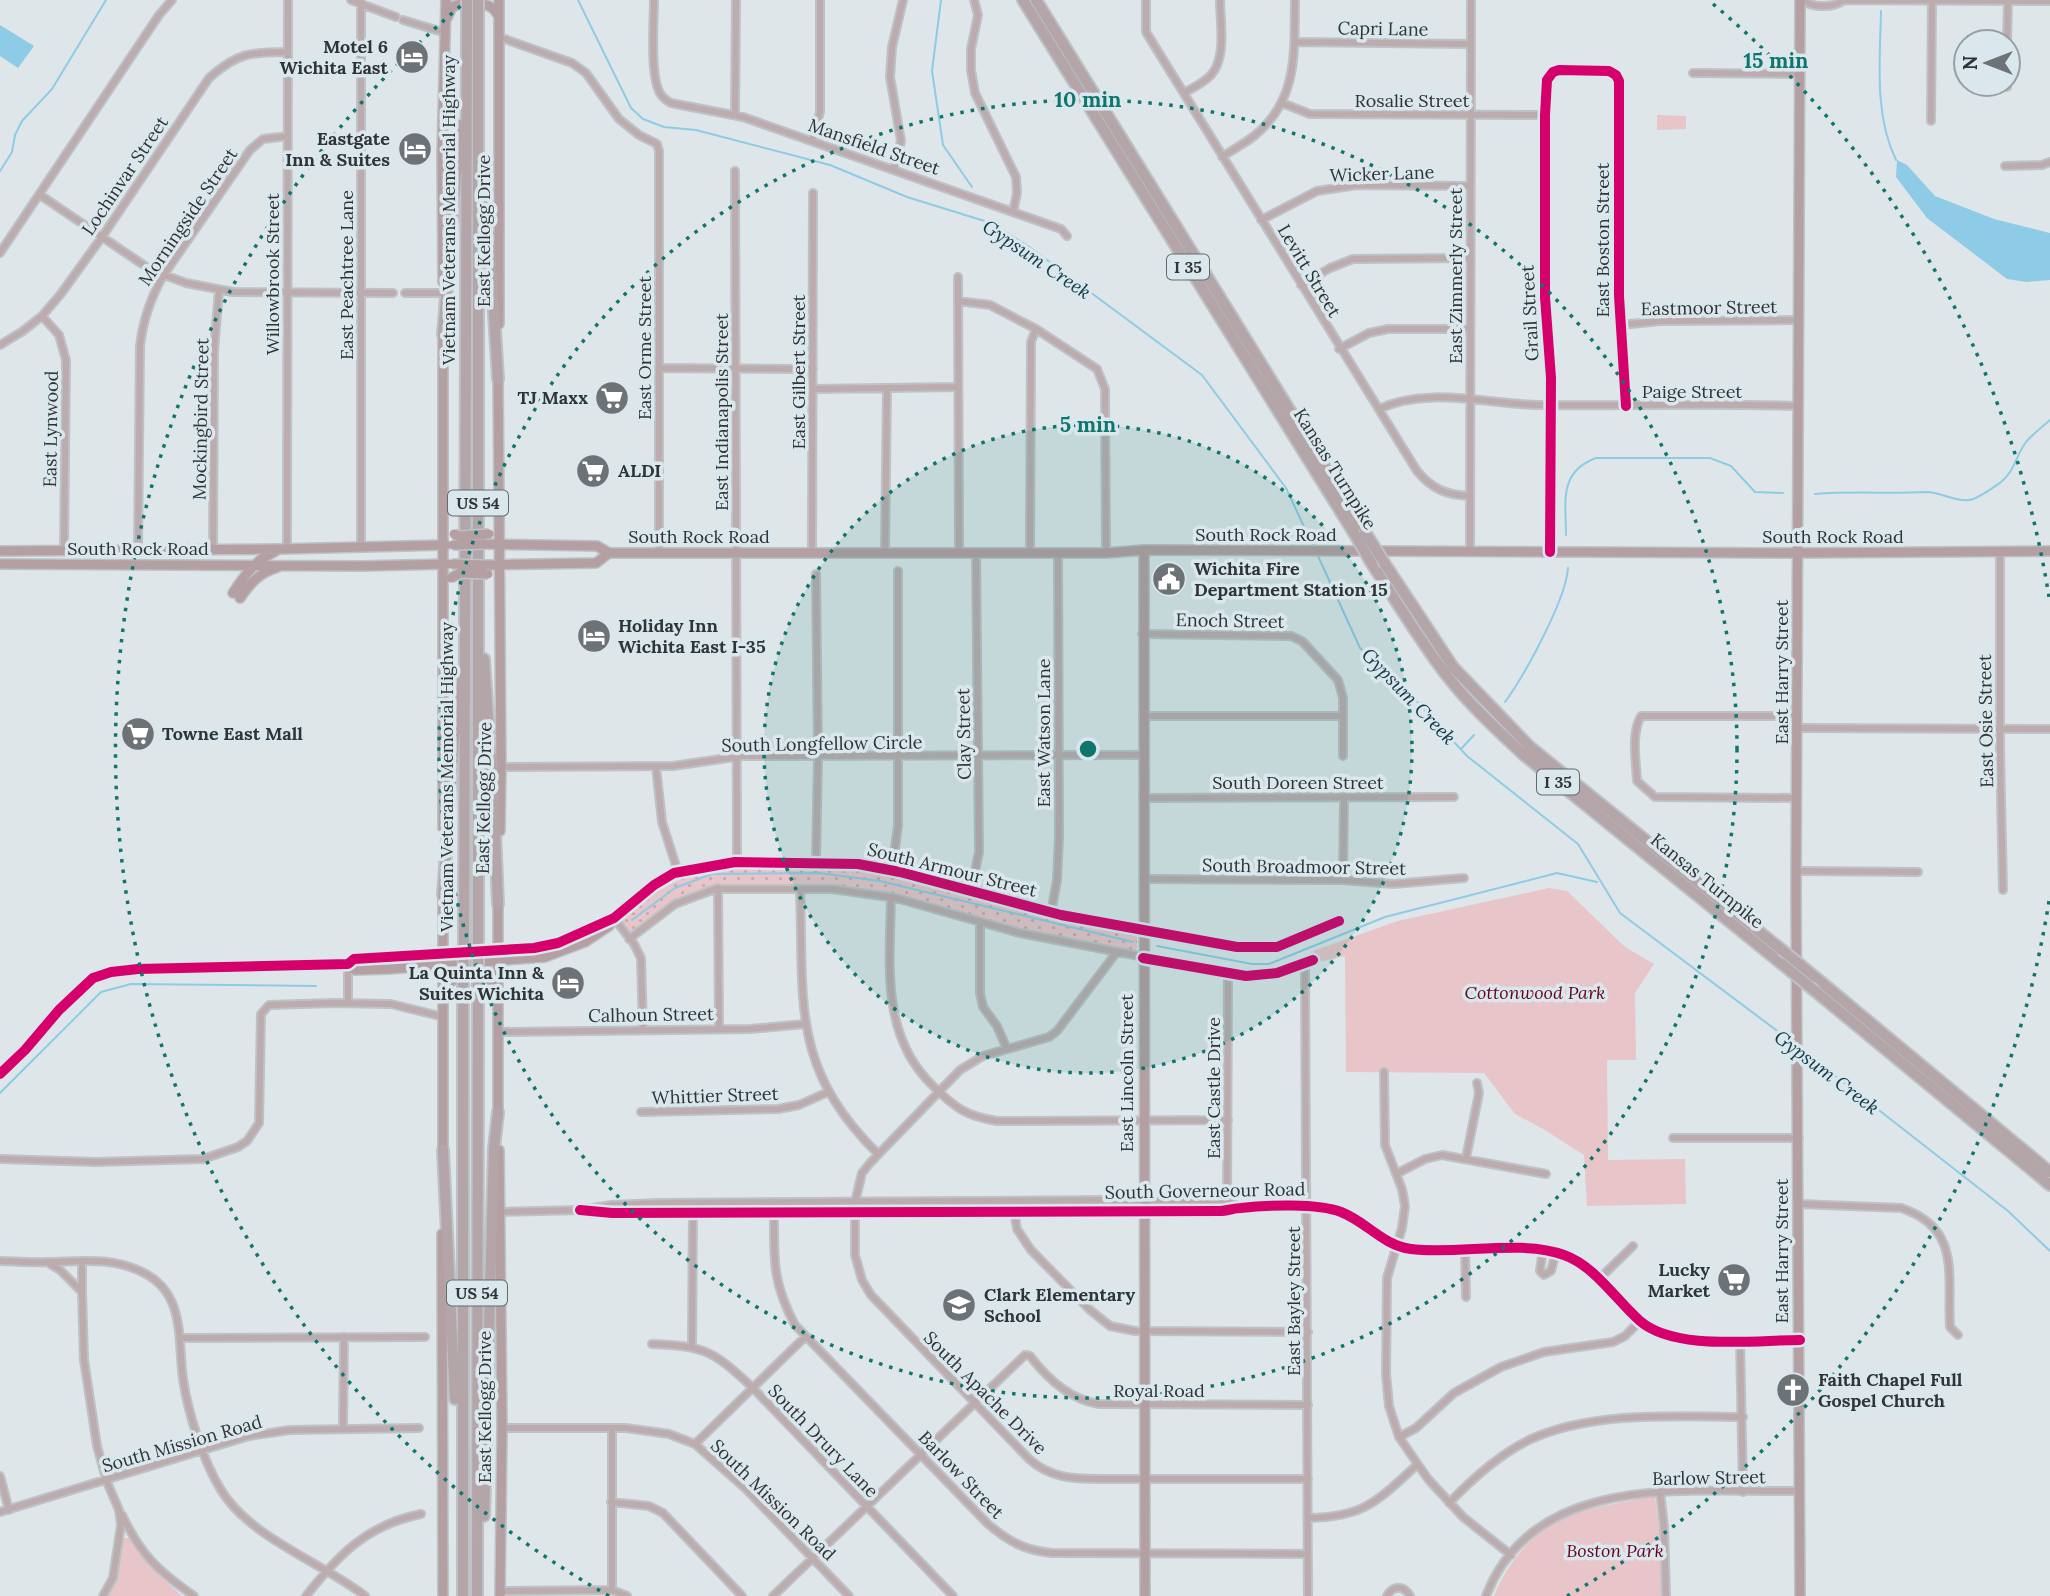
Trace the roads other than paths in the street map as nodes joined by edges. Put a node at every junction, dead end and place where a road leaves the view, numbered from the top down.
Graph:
1 (172, 0) edge
2 (288, 0) edge
3 (351, 0) edge
4 (446, 0) edge
5 (467, 0) edge
6 (480, 0) edge
7 (499, 0) edge
8 (654, 0) edge
9 (736, 0) edge
10 (820, 0) edge
11 (903, 0) edge
12 (974, 0) edge
13 (1024, 0) edge
14 (1036, 0) edge
15 (1146, 0) edge
16 (1220, 0) edge
17 (1295, 0) edge
18 (1471, 0) edge
19 (1801, 0) edge
20 (1843, 0) edge
21 (1932, 0) edge
22 (2008, 0) edge
23 (2050, 1) edge
24 (361, 2) edge
25 (475, 16) junction
26 (499, 20) junction
27 (446, 22) junction
28 (2007, 28) edge
29 (446, 33) junction
30 (499, 37) junction
31 (467, 42) junction
32 (1294, 42) junction
33 (1471, 44) junction
34 (287, 52) junction
35 (478, 66) junction
36 (1693, 74) dead end
37 (1799, 74) junction
38 (1616, 75) joint
39 (1184, 93) junction
40 (1282, 103) junction
41 (736, 115) junction
42 (1471, 115) junction
43 (1545, 115) junction
44 (1931, 121) dead end
45 (288, 136) junction
46 (812, 140) junction
47 (1222, 157) junction
48 (2050, 162) edge
49 (2005, 166) dead end
50 (894, 169) junction
51 (735, 171) dead end
52 (1470, 186) junction
53 (813, 193) dead end
54 (40, 195) junction
55 (1013, 212) junction
56 (1261, 220) junction
57 (1067, 236) dead end
58 (102, 237) junction
59 (0, 253) edge
60 (1469, 258) junction
61 (163, 276) junction
62 (958, 277) dead end
63 (1301, 285) junction
64 (219, 290) junction
65 (287, 292) junction
66 (362, 293) junction
67 (393, 293) dead end
68 (405, 293) dead end
69 (443, 293) junction
70 (958, 301) junction
71 (42, 316) junction
72 (1797, 320) junction
73 (1621, 325) junction
74 (1036, 329) junction
75 (1469, 329) junction
76 (443, 335) junction
77 (0, 345) edge
78 (1339, 349) junction
79 (659, 368) junction
80 (813, 369) junction
81 (736, 370) junction
82 (498, 379) junction
83 (958, 387) junction
84 (813, 388) junction
85 (887, 388) junction
86 (1470, 400) junction
87 (1551, 405) junction
88 (1626, 406) junction
89 (1797, 406) junction
90 (1379, 410) junction
91 (1470, 496) junction
92 (443, 521) junction
93 (499, 521) junction
94 (1360, 533) junction
95 (500, 544) junction
96 (448, 545) junction
97 (361, 546) junction
98 (284, 549) junction
99 (138, 550) junction
100 (213, 550) junction
101 (1144, 550) junction
102 (0, 551) edge
103 (64, 551) junction
104 (2050, 551) edge
105 (737, 552) junction
106 (812, 552) junction
107 (885, 552) junction
108 (958, 552) junction
109 (976, 552) junction
110 (1030, 552) junction
111 (1058, 552) junction
112 (1470, 552) junction
113 (1550, 552) junction
114 (2000, 552) junction
115 (609, 553) junction
116 (659, 553) junction
117 (1106, 553) junction
118 (1797, 553) junction
119 (0, 564) edge
120 (220, 564) junction
121 (254, 564) junction
122 (448, 564) junction
123 (287, 565) junction
124 (500, 565) junction
125 (486, 570) junction
126 (898, 571) dead end
127 (816, 574) dead end
128 (465, 581) junction
129 (478, 582) junction
130 (239, 584) junction
131 (500, 587) junction
132 (443, 592) junction
133 (1142, 634) junction
134 (1143, 716) junction
135 (1343, 716) junction
136 (1798, 716) junction
137 (1798, 728) junction
138 (2000, 728) junction
139 (2050, 729) edge
140 (1143, 755) junction
141 (1343, 755) dead end
142 (738, 756) junction
143 (978, 756) junction
144 (1059, 756) junction
145 (818, 757) junction
146 (898, 757) junction
147 (656, 766) junction
148 (501, 767) junction
149 (1143, 797) junction
150 (1454, 797) dead end
151 (1344, 798) junction
152 (1797, 798) junction
153 (737, 862) junction
154 (816, 863) junction
155 (892, 871) junction
156 (1797, 871) junction
157 (678, 872) junction
158 (1918, 872) dead end
159 (1464, 878) dead end
160 (1143, 879) junction
161 (1343, 880) junction
162 (719, 888) junction
163 (800, 889) junction
164 (2003, 890) dead end
165 (971, 891) junction
166 (443, 895) junction
167 (891, 897) junction
168 (498, 904) junction
169 (1051, 913) junction
170 (614, 918) junction
171 (1339, 921) dead end
172 (980, 923) junction
173 (1143, 930) junction
174 (629, 939) junction
175 (498, 950) junction
176 (1116, 953) junction
177 (1143, 957) junction
178 (443, 960) junction
179 (1313, 960) dead end
180 (498, 962) junction
181 (348, 964) junction
182 (1305, 964) junction
183 (1228, 973) junction
184 (498, 992) junction
185 (444, 993) junction
186 (348, 1003) junction
187 (444, 1017) junction
188 (804, 1024) junction
189 (643, 1028) junction
190 (719, 1029) junction
191 (498, 1032) junction
192 (1007, 1049) junction
193 (1384, 1072) dead end
194 (0, 1074) edge
195 (1477, 1083) dead end
196 (828, 1092) junction
197 (939, 1092) junction
198 (498, 1112) junction
199 (641, 1112) dead end
200 (1228, 1120) junction
201 (1143, 1121) junction
202 (1673, 1138) dead end
203 (1799, 1138) junction
204 (443, 1150) junction
205 (878, 1154) junction
206 (1466, 1158) junction
207 (0, 1159) edge
208 (2050, 1172) edge
209 (1396, 1174) junction
210 (1546, 1174) dead end
211 (2050, 1185) edge
212 (693, 1202) junction
213 (855, 1202) junction
214 (1799, 1204) junction
215 (612, 1205) junction
216 (1143, 1206) junction
217 (1227, 1207) junction
218 (1307, 1207) junction
219 (580, 1210) junction
220 (1014, 1211) junction
221 (500, 1212) junction
222 (774, 1212) junction
223 (855, 1212) junction
224 (612, 1213) junction
225 (694, 1213) junction
226 (1396, 1245) junction
227 (1633, 1246) dead end
228 (1465, 1249) junction
229 (1543, 1249) junction
230 (1556, 1252) junction
231 (0, 1261) edge
232 (82, 1262) junction
233 (44, 1263) junction
234 (1598, 1280) junction
235 (82, 1292) junction
236 (1466, 1297) dead end
237 (1640, 1321) junction
238 (1144, 1331) junction
239 (1308, 1332) junction
240 (1958, 1335) dead end
241 (806, 1336) junction
242 (425, 1337) dead end
243 (181, 1338) junction
244 (344, 1338) junction
245 (1740, 1340) junction
246 (1800, 1340) junction
247 (652, 1344) dead end
248 (692, 1346) junction
249 (753, 1389) junction
250 (974, 1403) junction
251 (1144, 1405) junction
252 (1308, 1405) junction
253 (1743, 1418) junction
254 (343, 1428) junction
255 (419, 1428) dead end
256 (502, 1428) junction
257 (612, 1428) junction
258 (1399, 1437) junction
259 (695, 1444) junction
260 (203, 1450) junction
261 (920, 1454) junction
262 (1417, 1465) junction
263 (0, 1476) edge
264 (1308, 1479) junction
265 (106, 1480) junction
266 (1144, 1480) junction
267 (1660, 1491) junction
268 (1800, 1491) junction
269 (1743, 1492) junction
270 (611, 1502) junction
271 (1449, 1503) junction
272 (866, 1506) junction
273 (9, 1510) junction
274 (119, 1510) junction
275 (0, 1512) edge
276 (421, 1514) dead end
277 (1308, 1518) junction
278 (1145, 1554) junction
279 (1308, 1554) junction
280 (1511, 1555) junction
281 (812, 1557) junction
282 (463, 1564) junction
283 (326, 1571) junction
284 (612, 1590) junction
285 (500, 1594) edge
286 (103, 1596) edge
287 (194, 1596) edge
288 (306, 1596) edge
289 (366, 1596) edge
290 (443, 1596) edge
291 (463, 1596) edge
292 (479, 1596) edge
293 (627, 1596) edge
294 (742, 1596) edge
295 (773, 1596) edge
296 (849, 1596) edge
297 (953, 1596) edge
298 (1145, 1596) edge
299 (1308, 1596) edge
300 (1387, 1596) edge
301 (1410, 1596) edge
302 (1486, 1596) edge
303 (1666, 1596) edge
304 (1800, 1596) edge

1 - 54 street
2 - 34 street, Willowbrook Street
3 - 24 street
4 - 27 main road
5 - 25 highway, Vietnam Veterans Memorial Highway / US 54, bridge
6 - 25 highway, Vietnam Veterans Memorial Highway / US 54, bridge
7 - 26 main road, East Kellogg Drive
8 - 41 street, Mansfield Street
9 - 41 street
10 - 46 street
11 - 50 street
12 - 55 street
13 - 94 highway, Kansas Turnpike / I 35
14 - 94 highway, Kansas Turnpike / I 35
15 - 39 street, Levitt Street
16 - 39 street
17 - 32 street
18 - 33 street, East Zimmerly Street
19 - 20 street
19 - 37 main road, East Harry Street
20 - 21 street
21 - 22 street
21 - 44 street
22 - 23 street
22 - 28 street
24 - 29 street
24 - 66 street, East Peachtree Lane
25 - 31 highway, Vietnam Veterans Memorial Highway / US 54
25 - 35 highway, Vietnam Veterans Memorial Highway / US 54
26 - 27 main road
26 - 30 main road, East Kellogg Drive
27 - 29 main road
29 - 69 main road
30 - 79 street, East Orme Street
30 - 82 main road, East Kellogg Drive
31 - 76 highway
31 - 128 highway, Vietnam Veterans Memorial Highway / US 54
32 - 33 street, Capri Lane
32 - 40 street
33 - 42 street, East Zimmerly Street
34 - 45 street, Willowbrook Street
34 - 58 street, Lochinvar Street
35 - 82 highway
35 - 129 highway, Vietnam Veterans Memorial Highway / US 54
36 - 37 street
37 - 72 main road, East Harry Street
38 - 43 street, Grail Street
38 - 73 street, East Boston Street
39 - 47 street, Levitt Street
40 - 42 street, Rosalie Street
40 - 47 street
41 - 46 street, Mansfield Street
42 - 43 street, Rosalie Street
42 - 52 street, East Zimmerly Street
43 - 87 street, Grail Street
45 - 61 street, Morningside Street
45 - 65 street, Willowbrook Street
46 - 50 street, Mansfield Street
47 - 56 street, Levitt Street
48 - 49 street
50 - 55 street, Mansfield Street
51 - 81 street, East Indianapolis Street
52 - 56 street, Wicker Lane
52 - 60 street, East Zimmerly Street
53 - 80 street, East Gilbert Street
54 - 58 street
54 - 59 street
55 - 57 street, Mansfield Street
56 - 63 street, Levitt Street
58 - 61 street
58 - 71 street, Lochinvar Street
60 - 63 street
60 - 75 street, East Zimmerly Street
61 - 64 street
61 - 99 street, Morningside Street
62 - 70 street
63 - 78 street, Levitt Street
64 - 65 street
64 - 100 street, Mockingbird Street
65 - 66 street
65 - 98 street, Willowbrook Street
66 - 67 street
66 - 97 street, East Peachtree Lane
68 - 69 street
69 - 76 main road
70 - 74 street
70 - 83 street
71 - 77 street, Lochinvar Street
71 - 103 street, East Lynwood
72 - 73 street, Eastmoor Street
72 - 89 main road, East Harry Street
73 - 88 street, East Boston Street
74 - 110 street
74 - 117 street
75 - 78 street
75 - 86 street, East Zimmerly Street
76 - 92 main road
78 - 90 street, Levitt Street
79 - 81 street
79 - 116 street, East Orme Street
80 - 81 street
80 - 84 street, East Gilbert Street
81 - 105 street, East Indianapolis Street
82 - 93 main road, East Kellogg Drive
83 - 85 street
83 - 108 street
84 - 85 street
84 - 106 street, East Gilbert Street
85 - 107 street
86 - 87 street, Paige Street
86 - 90 street, Paige Street
86 - 91 street, East Zimmerly Street
87 - 88 street, Paige Street
87 - 113 street, Grail Street
88 - 89 street, Paige Street
89 - 118 main road, East Harry Street
90 - 91 street, Levitt Street
91 - 112 street, East Zimmerly Street
92 - 93 main road, bridge
92 - 96 main road
93 - 95 main road, East Kellogg Drive
94 - 208 highway, Kansas Turnpike / I 35, bridge
94 - 211 highway, Kansas Turnpike / I 35, bridge
95 - 96 main road, South Rock Road, bridge
95 - 115 main road, South Rock Road
95 - 124 main road, East Kellogg Drive
96 - 97 main road, South Rock Road
96 - 122 main road
97 - 98 main road, South Rock Road
98 - 100 main road, South Rock Road
98 - 121 main road
99 - 100 main road, South Rock Road
99 - 103 main road, South Rock Road
101 - 112 main road, South Rock Road
101 - 117 main road, South Rock Road
101 - 133 main road, East Lincoln Street
102 - 103 main road, South Rock Road
104 - 114 main road, South Rock Road
105 - 106 main road, South Rock Road
105 - 116 main road, South Rock Road
105 - 142 street, East Indianapolis Street
106 - 107 main road, South Rock Road
107 - 108 main road, South Rock Road
108 - 109 main road, South Rock Road
109 - 110 main road, South Rock Road
109 - 143 street, Clay Street
110 - 111 main road, South Rock Road
111 - 117 main road, South Rock Road
111 - 144 street, East Watson Lane
112 - 113 main road, South Rock Road
113 - 118 main road, South Rock Road
114 - 118 main road, South Rock Road
114 - 138 street, East Osie Street
115 - 116 main road, South Rock Road
115 - 124 main road, South Rock Road
118 - 136 main road, East Harry Street
119 - 120 main road, South Rock Road
120 - 121 main road, South Rock Road
120 - 130 main road
121 - 123 main road, South Rock Road
121 - 130 main road
122 - 123 main road, South Rock Road
122 - 125 main road, South Rock Road, bridge
122 - 132 main road
123 - 130 main road
124 - 125 main road, South Rock Road
124 - 131 main road, East Kellogg Drive
125 - 131 main road
125 - 132 main road, bridge
126 - 146 street
127 - 145 street
128 - 166 highway
128 - 282 highway, Vietnam Veterans Memorial Highway / US 54, bridge
129 - 168 highway
129 - 292 highway, Vietnam Veterans Memorial Highway / US 54, bridge
131 - 148 main road, East Kellogg Drive
132 - 166 main road
133 - 134 main road, East Lincoln Street
133 - 135 street, Enoch Street
134 - 135 street
134 - 140 main road, East Lincoln Street
135 - 141 street
136 - 137 main road, East Harry Street
136 - 152 street
137 - 138 street
137 - 152 main road, East Harry Street
138 - 139 street
138 - 164 street, East Osie Street
140 - 144 street, South Longfellow Circle
140 - 149 main road, East Lincoln Street
142 - 145 street, South Longfellow Circle
142 - 147 street, South Longfellow Circle
142 - 153 street, East Indianapolis Street
143 - 144 street, South Longfellow Circle
143 - 146 street, South Longfellow Circle
143 - 165 street, Clay Street
144 - 169 street, East Watson Lane
145 - 146 street, South Longfellow Circle
145 - 154 street
146 - 155 street
147 - 148 street, South Longfellow Circle
147 - 157 street
148 - 168 main road, East Kellogg Drive
149 - 151 street, South Doreen Street
149 - 160 main road, East Lincoln Street
150 - 151 street, South Doreen Street
151 - 161 street
152 - 156 main road, East Harry Street
153 - 154 main road, South Armour Street
153 - 157 main road, South Armour Street
154 - 155 main road, South Armour Street
155 - 165 main road, South Armour Street
156 - 158 street
156 - 203 main road, East Harry Street
157 - 170 main road, South Armour Street
159 - 161 street, South Broadmoor Street
160 - 161 street, South Broadmoor Street
160 - 173 main road, East Lincoln Street
162 - 163 street
162 - 174 street
162 - 190 street
163 - 167 street
163 - 188 street
165 - 169 main road, South Armour Street
166 - 178 main road
167 - 172 street
167 - 197 street
168 - 175 main road, East Kellogg Drive
169 - 173 main road, South Armour Street
170 - 174 street
170 - 175 main road, South Armour Street
170 - 180 main road, South Armour Street
171 - 173 street, South Armour Street
172 - 176 street
172 - 192 street
173 - 177 main road, East Lincoln Street
174 - 189 street
175 - 178 main road, South Armour Street
175 - 180 main road, East Kellogg Drive
176 - 177 street
176 - 192 street, South Apache Drive
177 - 183 street
177 - 201 main road, East Lincoln Street
178 - 180 main road, South Armour Street
178 - 181 main road
178 - 185 main road
179 - 182 street
180 - 184 main road, East Kellogg Drive
181 - 186 street
181 - 194 main road
182 - 183 street
182 - 218 street, East Bayley Street
183 - 200 street, East Castle Drive
184 - 185 main road
184 - 191 main road, East Kellogg Drive
185 - 187 main road
186 - 187 street
186 - 207 street
187 - 204 main road
188 - 190 street, Calhoun Street
188 - 196 street
189 - 190 street, Calhoun Street
189 - 191 street, Calhoun Street
191 - 198 main road, East Kellogg Drive
192 - 197 street, South Apache Drive
193 - 209 street
195 - 206 street
196 - 199 street, Whittier Street
196 - 205 street
197 - 201 street
197 - 205 street, South Apache Drive
198 - 221 main road, East Kellogg Drive
198 - 292 highway
200 - 201 street
200 - 217 street, East Castle Drive
201 - 216 main road, East Lincoln Street
202 - 203 street
203 - 214 main road, East Harry Street
204 - 282 highway
204 - 290 main road
205 - 213 street, South Apache Drive
206 - 209 street
206 - 210 street
209 - 226 street
212 - 213 street, South Governeour Road
212 - 215 street, South Governeour Road
212 - 225 street
213 - 216 street, South Governeour Road
213 - 223 street, South Apache Drive
214 - 240 street
214 - 246 main road, East Harry Street
215 - 219 street, South Governeour Road
215 - 224 street
216 - 217 street, South Governeour Road
216 - 220 street, South Governeour Road
216 - 238 main road, East Lincoln Street
217 - 218 street, South Governeour Road
218 - 226 street, South Governeour Road
218 - 239 street, East Bayley Street
219 - 221 street, South Governeour Road
219 - 224 street, South Governeour Road
220 - 223 street, South Governeour Road
220 - 238 street
221 - 256 main road, East Kellogg Drive
222 - 223 street, South Governeour Road
222 - 225 street, South Governeour Road
222 - 241 street, Barlow Street
223 - 250 street, South Apache Drive
224 - 225 street, South Governeour Road
225 - 248 street
226 - 228 street, South Governeour Road
226 - 258 street
227 - 234 street
228 - 229 street, South Governeour Road
228 - 236 street
229 - 230 street, South Governeour Road
229 - 230 street
230 - 234 street, South Governeour Road
231 - 233 street
232 - 233 street
232 - 235 street
232 - 243 street
233 - 235 street
234 - 237 street, South Governeour Road
235 - 265 street
237 - 245 street, South Governeour Road
237 - 258 street
238 - 239 street
238 - 251 main road, East Lincoln Street
239 - 252 street, East Bayley Street
241 - 249 street
241 - 261 street, Barlow Street
242 - 244 street
243 - 244 street
243 - 260 street
244 - 254 street
245 - 246 street, South Governeour Road
245 - 253 street
246 - 268 main road, East Harry Street
247 - 248 street, South Drury Lane
248 - 249 street, South Drury Lane
249 - 259 street
249 - 272 street, South Drury Lane
250 - 251 street, Royal Road
250 - 261 street
250 - 266 street, South Apache Drive
251 - 252 street, Royal Road
251 - 266 main road, East Lincoln Street
252 - 264 street, East Bayley Street
253 - 269 street
253 - 271 street
254 - 255 street, South Mission Road
254 - 260 street, South Mission Road
256 - 257 street, South Mission Road
256 - 285 main road, East Kellogg Drive
257 - 259 street, South Mission Road
257 - 270 street
258 - 262 street
259 - 281 street, South Mission Road
260 - 265 street, South Mission Road
260 - 283 street
261 - 272 street
261 - 278 street, Barlow Street
262 - 271 street
262 - 277 street
263 - 273 street
264 - 266 street, South Apache Drive
264 - 277 street, East Bayley Street
265 - 273 street, South Mission Road
265 - 274 street
266 - 278 main road, East Lincoln Street
267 - 269 street, Barlow Street
267 - 280 street, Barlow Street
267 - 303 street
268 - 269 street, Barlow Street
268 - 304 main road, East Harry Street
270 - 284 street
270 - 294 street
271 - 280 street
272 - 281 street
272 - 297 street, South Drury Lane
273 - 275 street, South Mission Road
274 - 286 street
274 - 287 street
276 - 283 street
277 - 279 street, East Bayley Street
278 - 279 street, Barlow Street
278 - 298 main road, East Lincoln Street
279 - 299 street, East Bayley Street
280 - 302 street
281 - 295 street
281 - 296 street, South Mission Road
282 - 291 highway, Vietnam Veterans Memorial Highway / US 54
283 - 288 street
283 - 289 street
284 - 285 street
284 - 293 street
300 - 301 street

